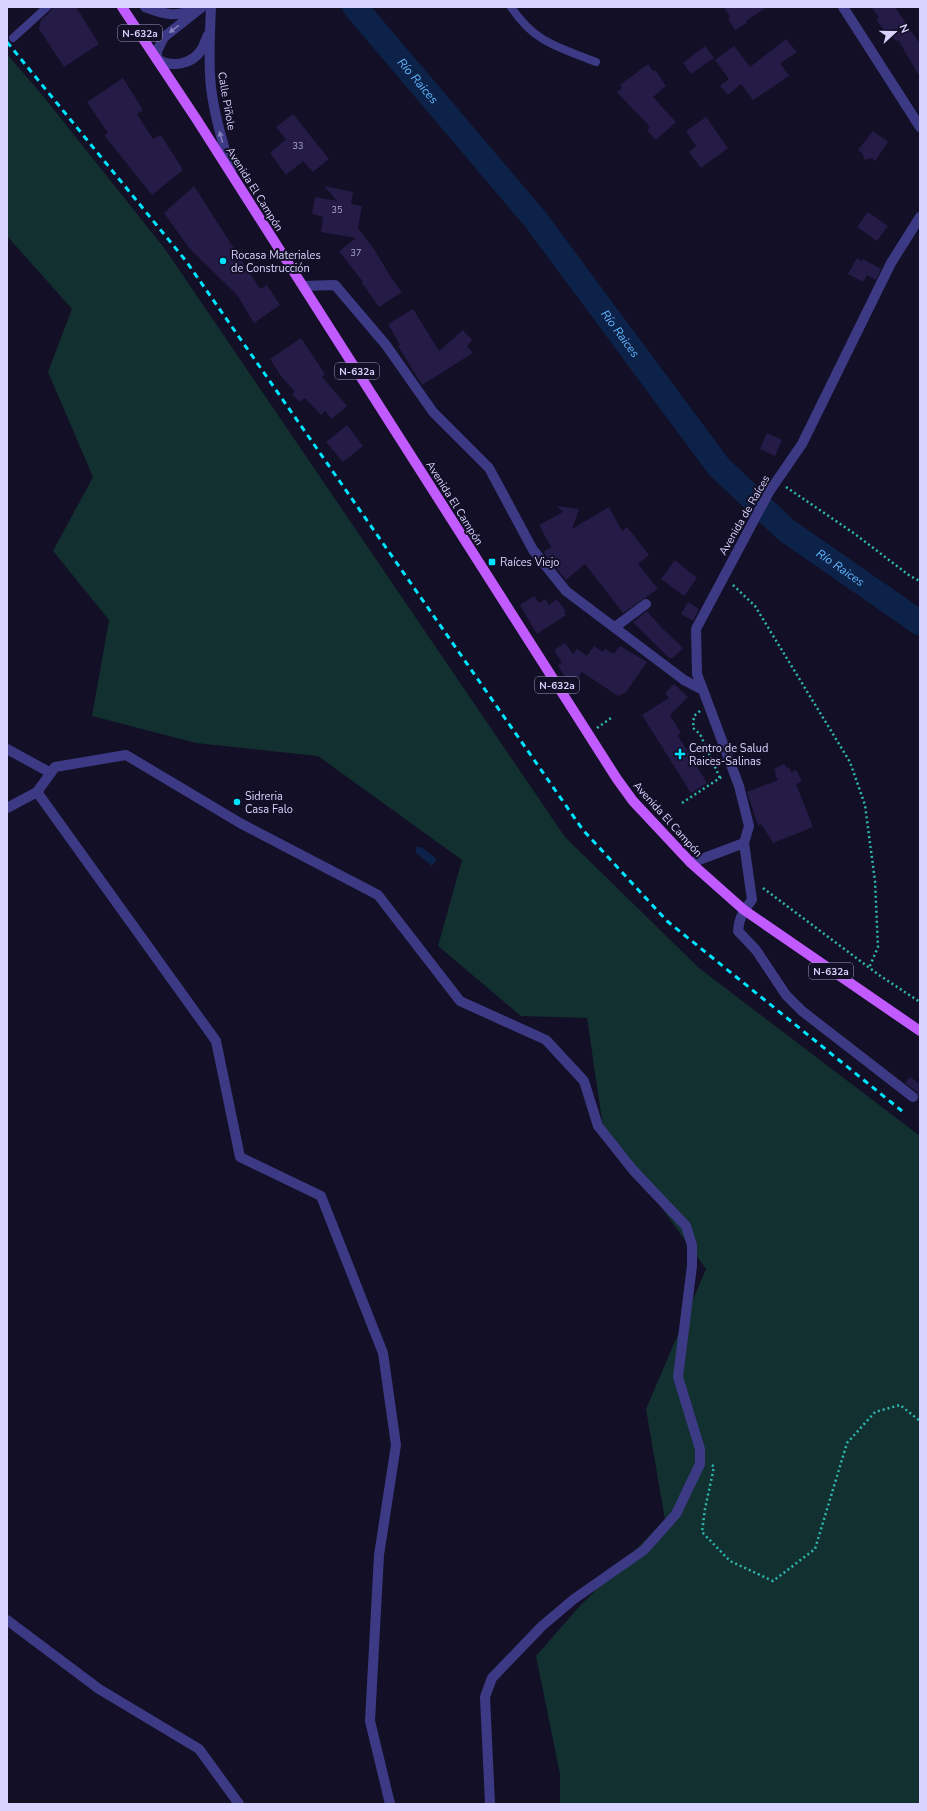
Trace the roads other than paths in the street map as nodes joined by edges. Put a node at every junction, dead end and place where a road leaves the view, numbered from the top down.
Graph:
1 (47, 7) edge
2 (122, 7) edge
3 (145, 7) edge
4 (199, 7) edge
5 (202, 7) edge
6 (211, 7) edge
7 (511, 7) edge
8 (843, 7) edge
9 (210, 31) junction
10 (13, 38) dead end
11 (157, 59) junction
12 (596, 62) dead end
13 (917, 114) edge
14 (920, 128) edge
15 (232, 174) junction
16 (920, 217) edge
17 (303, 286) junction
18 (646, 604) dead end
19 (615, 627) junction
20 (703, 690) junction
21 (7, 750) edge
22 (51, 773) junction
23 (37, 792) junction
24 (7, 808) edge
25 (744, 843) junction
26 (691, 863) junction
27 (744, 910) junction
28 (920, 1031) edge
29 (913, 1097) dead end
30 (7, 1620) edge
31 (239, 1804) edge
32 (390, 1804) edge
33 (490, 1804) edge

1 - 10 lane
2 - 11 main road, Avenida El Campón / N-632a
3 - 4 street
5 -> 11 street
6 - 9 street, Calle Piñole
7 - 12 lane
8 - 13 street
9 - 11 street, Calle Piñole
15 -> 9 street, Calle Piñole
11 - 15 main road, Avenida El Campón / N-632a
13 - 14 street
15 - 17 main road, Avenida El Campón / N-632a
16 - 20 street, Avenida de Raíces
17 - 19 street
17 - 26 main road, Avenida El Campón / N-632a
18 - 19 street
19 - 20 street
20 - 25 street, Avenida de Raíces
21 - 22 street
22 - 23 street
22 - 33 street
23 - 24 street
23 - 32 street
25 - 26 street
25 - 27 street, Avenida de Raíces
26 - 27 main road, Avenida El Campón / N-632a
27 - 28 main road, Avenida El Campón / N-632a
27 - 29 street, Avenida de Raíces
30 - 31 street

